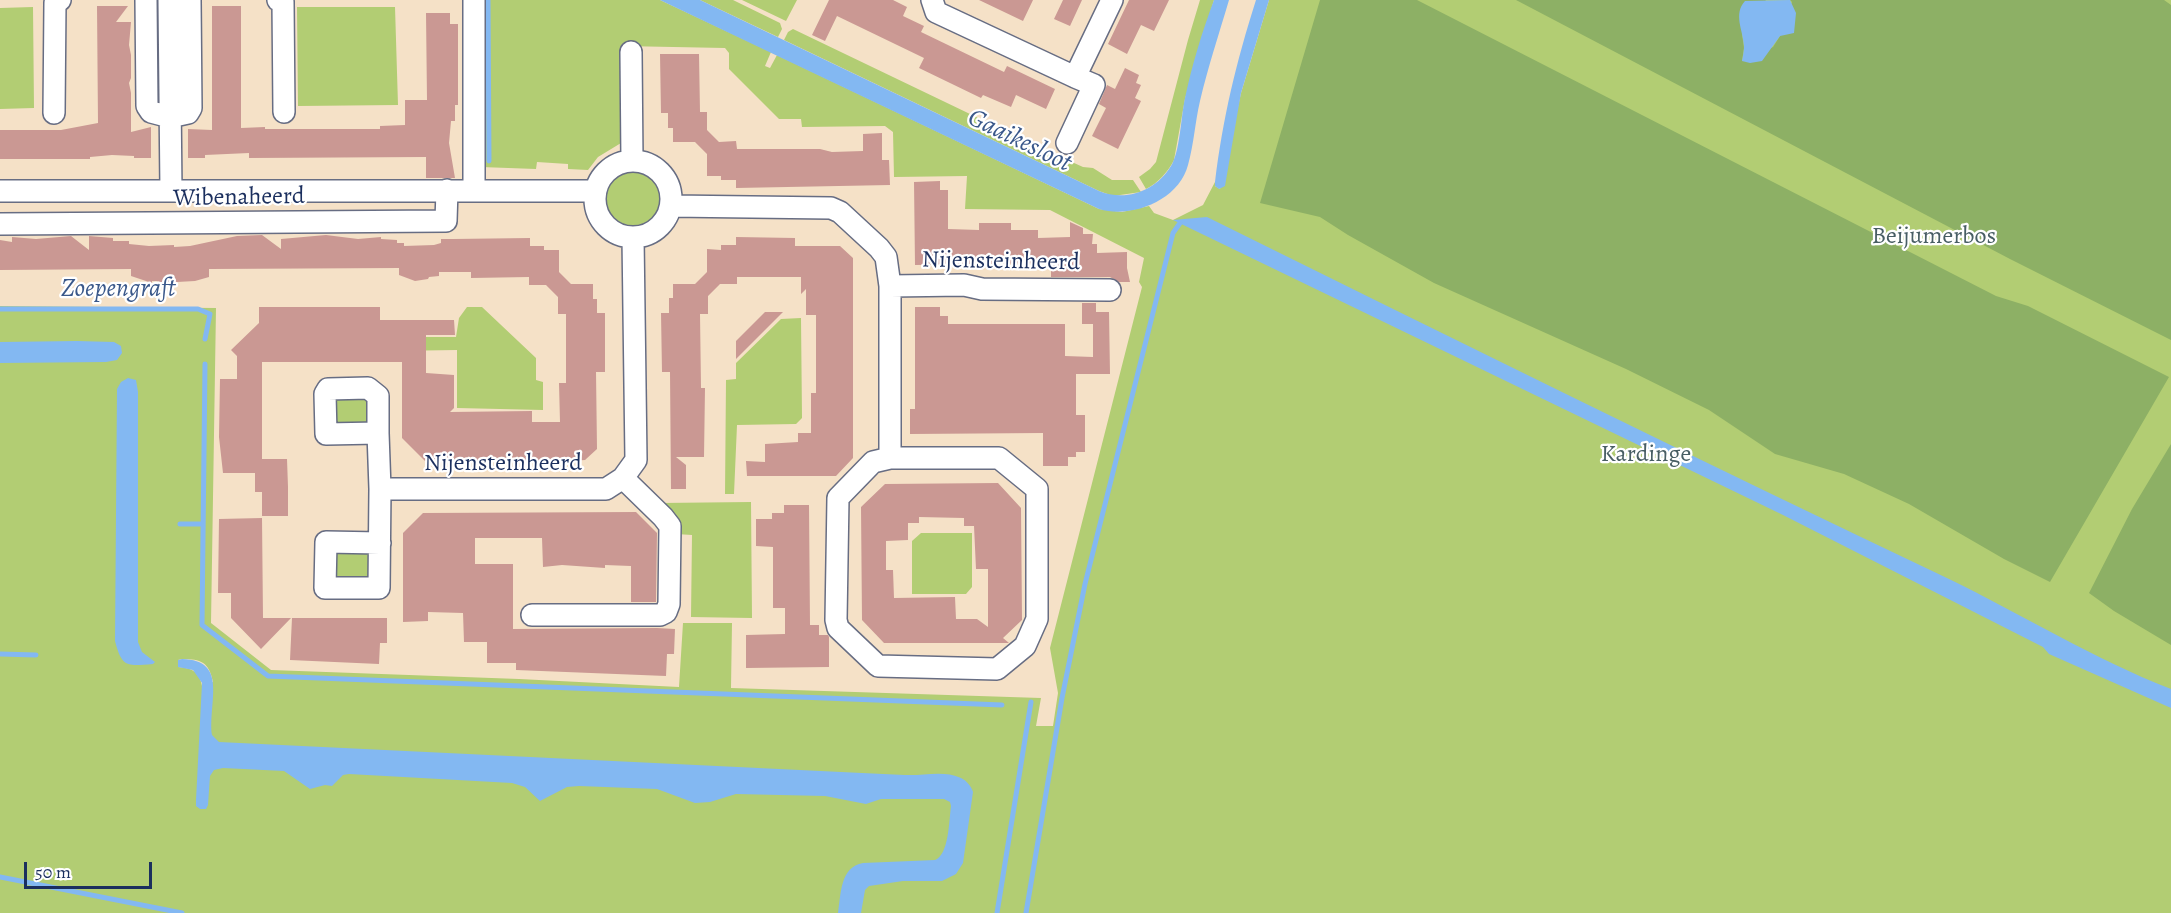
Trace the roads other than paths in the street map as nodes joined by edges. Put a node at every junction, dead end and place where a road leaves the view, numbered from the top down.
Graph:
1 (60, 0) edge
2 (146, 0) edge
3 (169, 0) edge
4 (190, 0) edge
5 (278, 0) edge
6 (474, 0) edge
7 (932, 0) edge
8 (1112, 0) edge
9 (632, 52) dead end
10 (1075, 77) junction
11 (54, 112) dead end
12 (284, 112) dead end
13 (170, 117) junction
14 (1067, 143) dead end
15 (632, 160) junction
16 (447, 190) junction
17 (474, 190) junction
18 (0, 191) edge
19 (171, 191) junction
20 (596, 191) junction
21 (671, 206) junction
22 (0, 224) edge
23 (633, 237) junction
24 (890, 286) junction
25 (1110, 290) dead end
26 (378, 433) dead end
27 (890, 458) junction
28 (623, 478) junction
29 (380, 489) junction
30 (380, 543) dead end
31 (532, 615) dead end

1 - 11 street
2 - 13 street
3 - 13 street, Wibenaheerd
4 - 13 street
5 - 12 street
6 - 17 street
7 - 10 street
8 - 10 street
9 - 15 street
10 - 14 street
13 - 19 street, Wibenaheerd
15 - 20 street
15 - 21 street
16 - 17 street, Wibenaheerd
16 - 19 street, Wibenaheerd
16 - 22 street, Wibenaheerd
17 - 20 street, Wibenaheerd
18 - 19 street, Wibenaheerd
20 - 23 street
21 - 23 street
21 - 24 street, Nijensteinheerd
23 - 28 street
24 - 25 street, Nijensteinheerd
24 - 27 street, Nijensteinheerd
26 - 29 street
27 - 27 street
28 - 29 street, Nijensteinheerd
28 - 31 street
29 - 30 street

